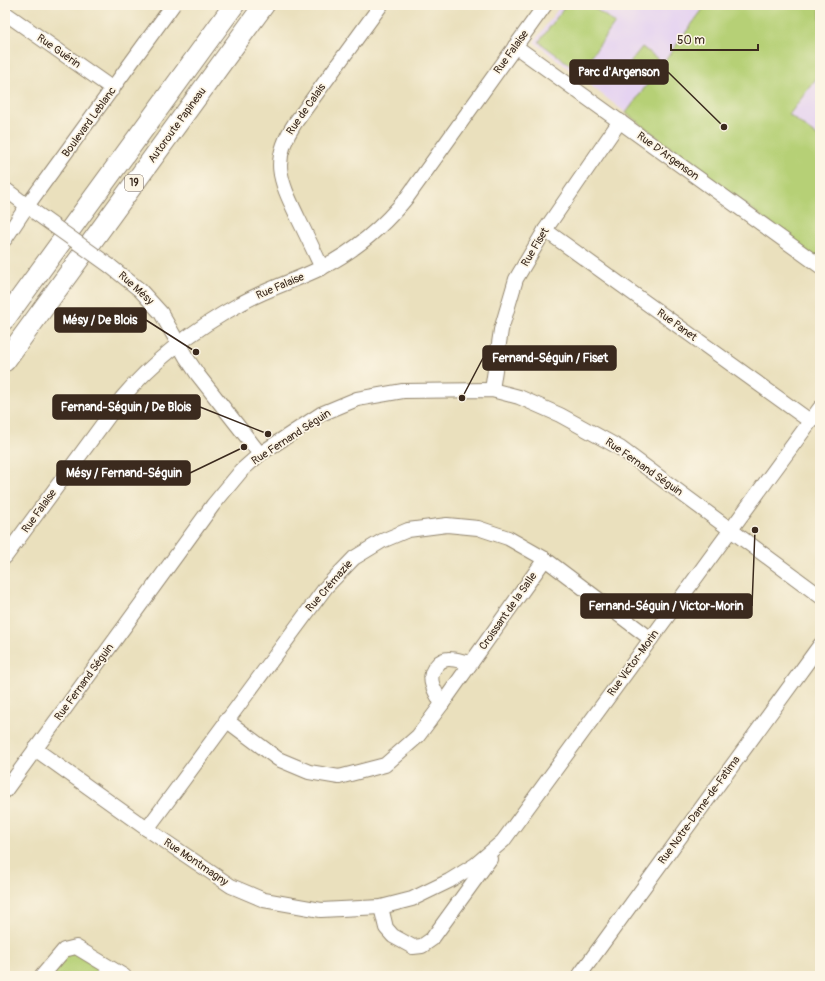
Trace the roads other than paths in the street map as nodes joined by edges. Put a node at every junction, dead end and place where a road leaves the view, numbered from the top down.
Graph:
1 (173, 5) edge
2 (234, 5) edge
3 (264, 5) edge
4 (381, 5) edge
5 (545, 5) edge
6 (8, 10) edge
7 (515, 46) junction
8 (113, 89) junction
9 (620, 121) junction
10 (5, 189) edge
11 (31, 209) junction
12 (545, 230) junction
13 (5, 239) edge
14 (820, 266) edge
15 (322, 268) junction
16 (5, 319) edge
17 (179, 344) junction
18 (5, 361) edge
19 (492, 390) junction
20 (820, 408) edge
21 (810, 421) junction
22 (260, 454) junction
23 (731, 529) junction
24 (5, 557) edge
25 (545, 559) junction
26 (820, 596) edge
27 (651, 639) junction
28 (820, 645) edge
29 (471, 663) junction
30 (442, 704) junction
31 (226, 720) junction
32 (35, 749) junction
33 (5, 791) edge
34 (147, 829) junction
35 (503, 841) junction
36 (381, 907) junction
37 (42, 976) edge
38 (124, 976) edge
39 (578, 976) edge

1 - 8 street, Boulevard Leblanc
2 - 16 highway, 19
3 - 18 highway, Autoroute Papineau / 19
4 - 15 street, Rue de Calais
5 - 7 street, Rue Falaise
6 - 8 street, Rue Guérin
7 - 9 street, Rue D'Argenson
7 - 15 street, Rue Falaise
8 - 11 street, Boulevard Leblanc
9 - 12 street, Rue Fiset
9 - 14 street, Rue D'Argenson
10 - 11 street, Rue Mésy
11 - 13 street, Boulevard Leblanc
11 - 17 street, Rue Mésy, bridge
12 - 19 street, Rue Fiset
12 - 21 street, Rue Panet
15 - 17 street, Rue Falaise
17 - 22 street, Rue Mésy
17 - 24 street, Rue Falaise
19 - 22 street, Rue Fernand Séguin
19 - 23 street, Rue Fernand Séguin
20 - 21 street, Rue Victor-Morin
21 - 23 street, Rue Victor-Morin
22 - 32 street, Rue Fernand Séguin
23 - 26 street, Rue Fernand Séguin
23 - 27 street, Rue Victor-Morin
25 - 27 street, Rue Crémazie
25 - 29 street, Croissant de la Salle
25 - 31 street, Rue Crémazie
27 - 35 street, Rue Victor-Morin
28 - 39 street, Rue Notre-Dame-de-Fatima
29 - 30 street, Croissant de la Salle
29 - 30 street
30 - 31 street, Croissant de la Salle
31 - 34 street, Rue Crémazie
32 - 33 street, Rue Fernand Séguin
32 - 34 street, Rue Montmagny
34 - 36 street, Rue Montmagny
35 - 36 street, Rue Victor-Morin
35 - 36 street, Rue Victor-Morin
37 - 38 street

